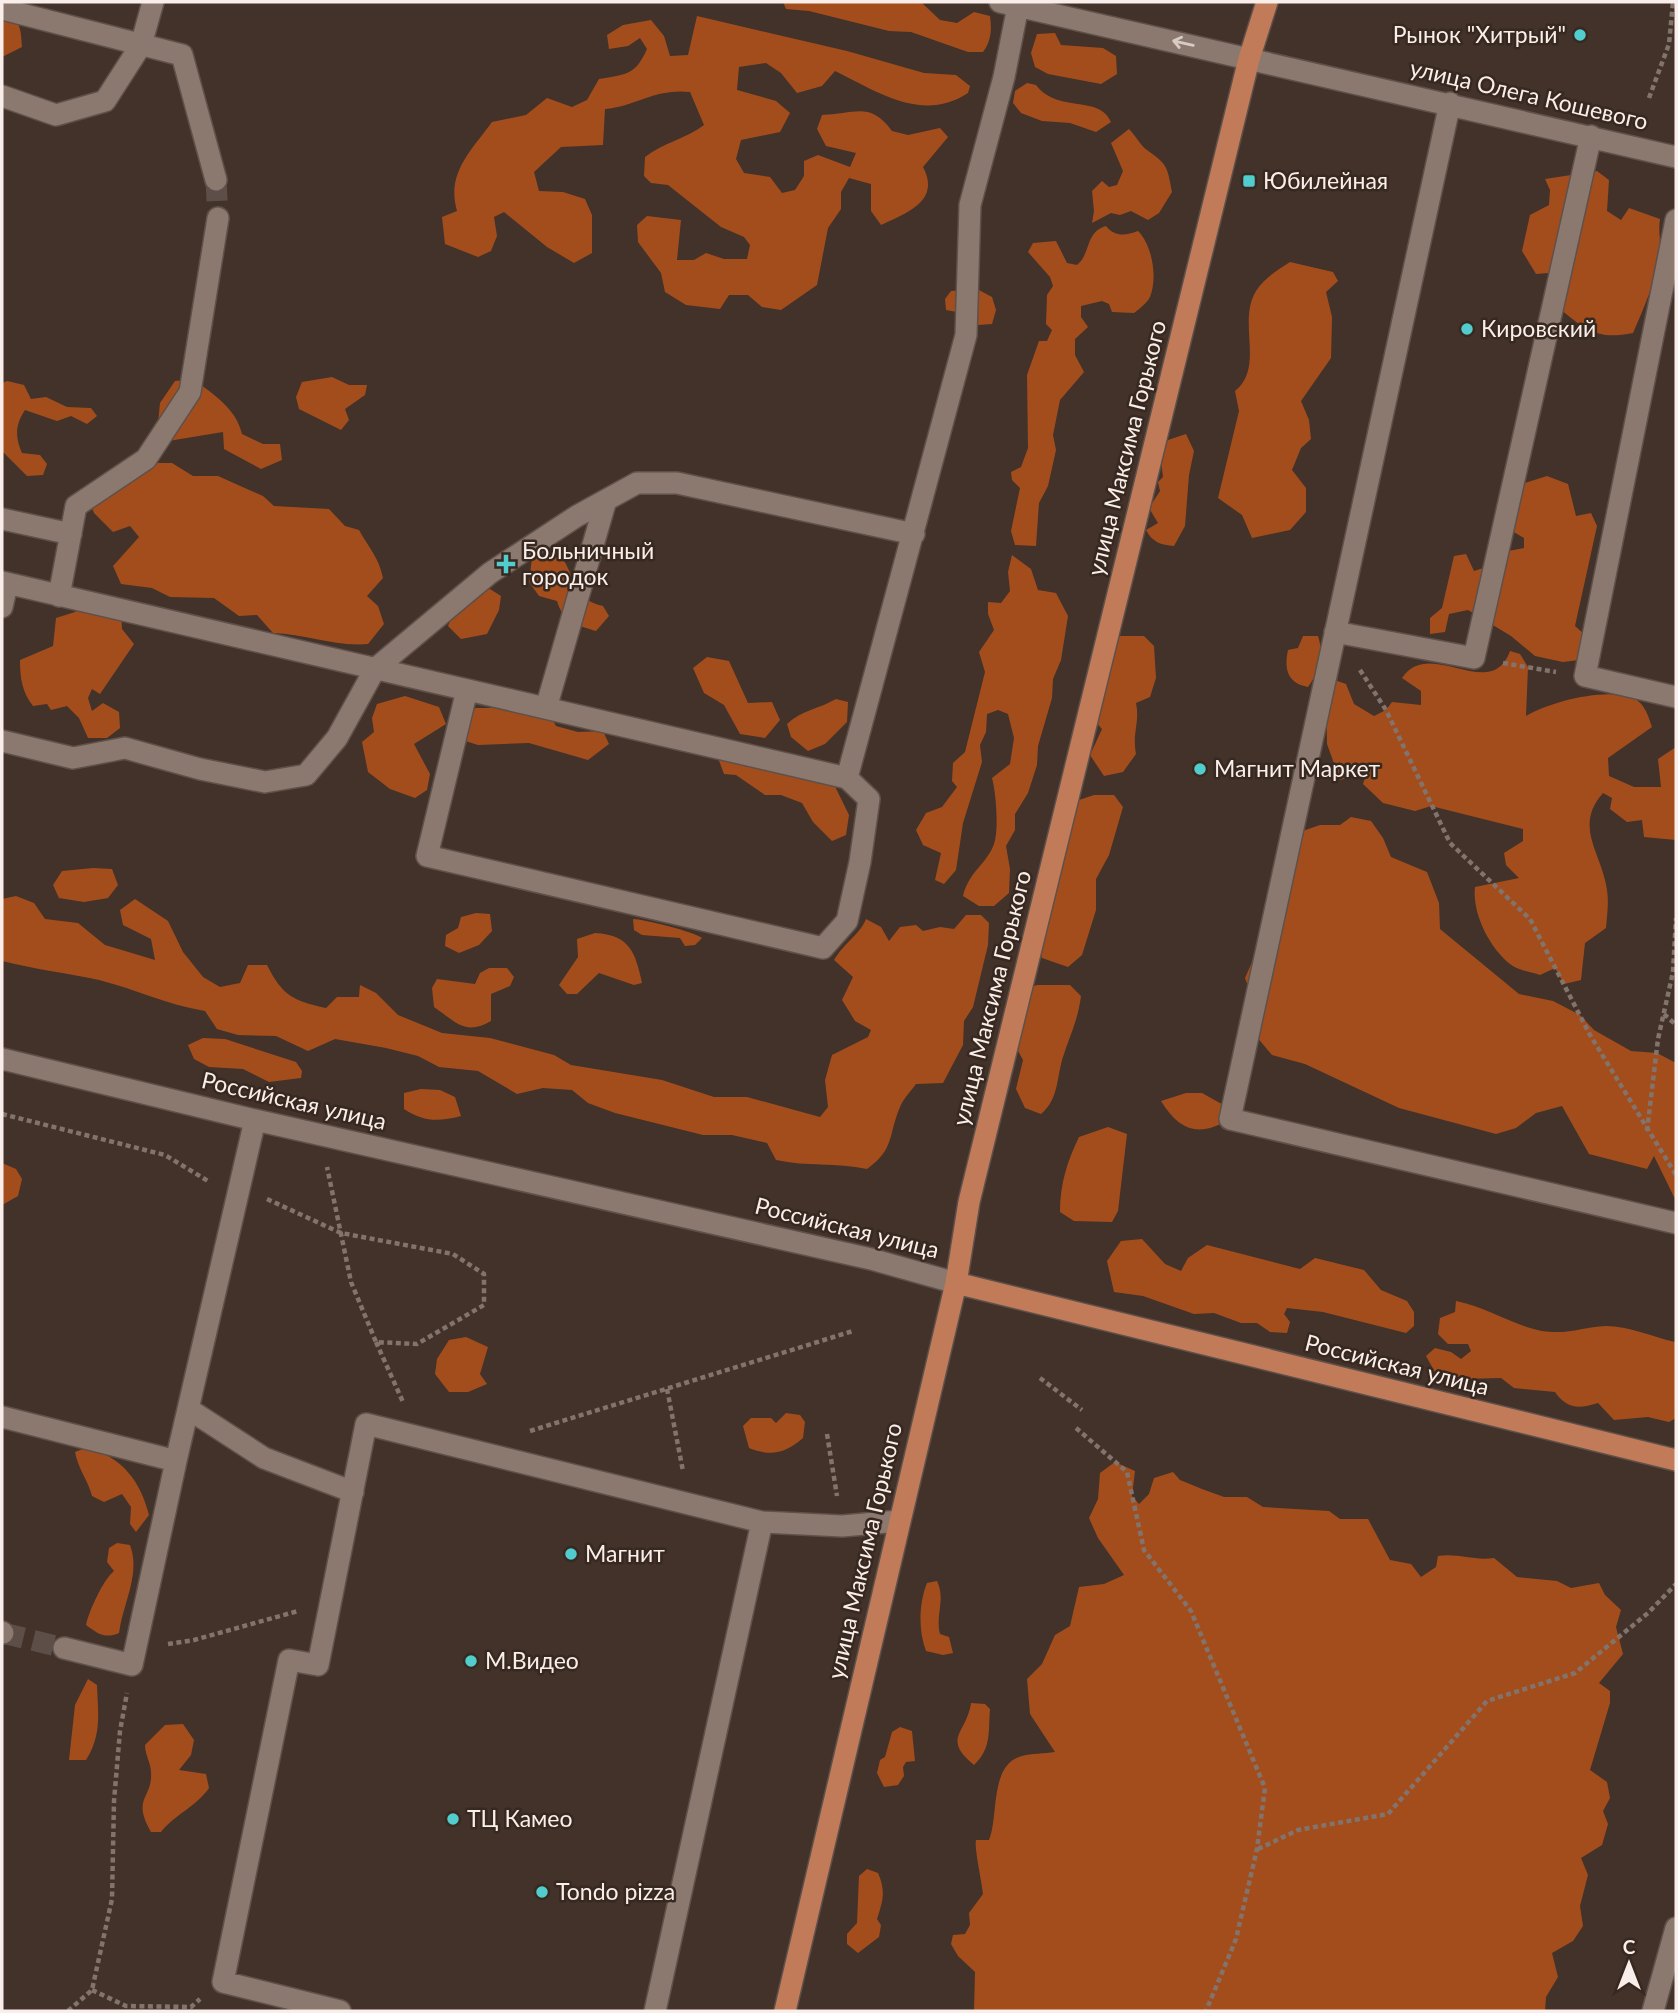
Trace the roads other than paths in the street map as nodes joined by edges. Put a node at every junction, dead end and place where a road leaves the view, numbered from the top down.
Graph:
1 (153, 2) edge
2 (1266, 2) edge
3 (1009, 4) edge
4 (2, 9) edge
5 (141, 44) junction
6 (1249, 58) junction
7 (2, 96) edge
8 (1450, 103) junction
9 (1591, 136) junction
10 (1676, 157) edge
11 (216, 180) tunnel mouth
12 (218, 218) tunnel mouth
13 (1676, 220) edge
14 (606, 500) junction
15 (2, 519) edge
16 (71, 534) junction
17 (914, 534) junction
18 (5, 583) edge
19 (59, 596) junction
20 (2, 607) edge
21 (1335, 632) junction
22 (375, 669) junction
23 (467, 690) junction
24 (1676, 697) edge
25 (546, 708) junction
26 (2, 741) edge
27 (847, 778) junction
28 (2, 1059) edge
29 (255, 1120) junction
30 (1676, 1223) edge
31 (956, 1283) junction
32 (190, 1410) junction
33 (2, 1417) edge
34 (1676, 1460) edge
35 (176, 1461) junction
36 (353, 1492) junction
37 (899, 1521) junction
38 (762, 1522) junction
39 (64, 1648) tunnel mouth
40 (1676, 1928) edge
41 (340, 2011) edge
42 (655, 2011) edge
43 (785, 2011) edge
44 (1653, 2011) edge

1 - 5 street
2 - 6 main road, улица Максима Горького
6 -> 3 street, улица Олега Кошевого
3 - 17 street
4 - 5 street
5 - 7 street
5 - 11 street
6 - 8 street, улица Олега Кошевого
6 - 31 main road, улица Максима Горького
8 - 9 street, улица Олега Кошевого
8 - 21 street
9 - 10 street, улица Олега Кошевого
9 - 21 street
12 - 16 street
13 - 24 street
14 - 17 street
14 - 22 street
14 - 25 street
15 - 16 street
16 - 19 street
17 - 27 street
18 - 19 street
18 - 20 street
19 - 22 street
21 - 30 street
22 - 23 street
22 - 26 street
23 - 25 street
23 - 27 street
25 - 27 street
28 - 29 street, Российская улица
29 - 31 street, Российская улица
29 - 32 street
31 - 34 main road, Российская улица
31 - 37 main road, улица Максима Горького
32 - 35 street
32 - 36 street
33 - 35 street
35 - 39 street
36 - 38 street
36 - 41 street
37 - 38 street
37 - 43 main road, улица Максима Горького
38 - 42 street
40 - 44 street

